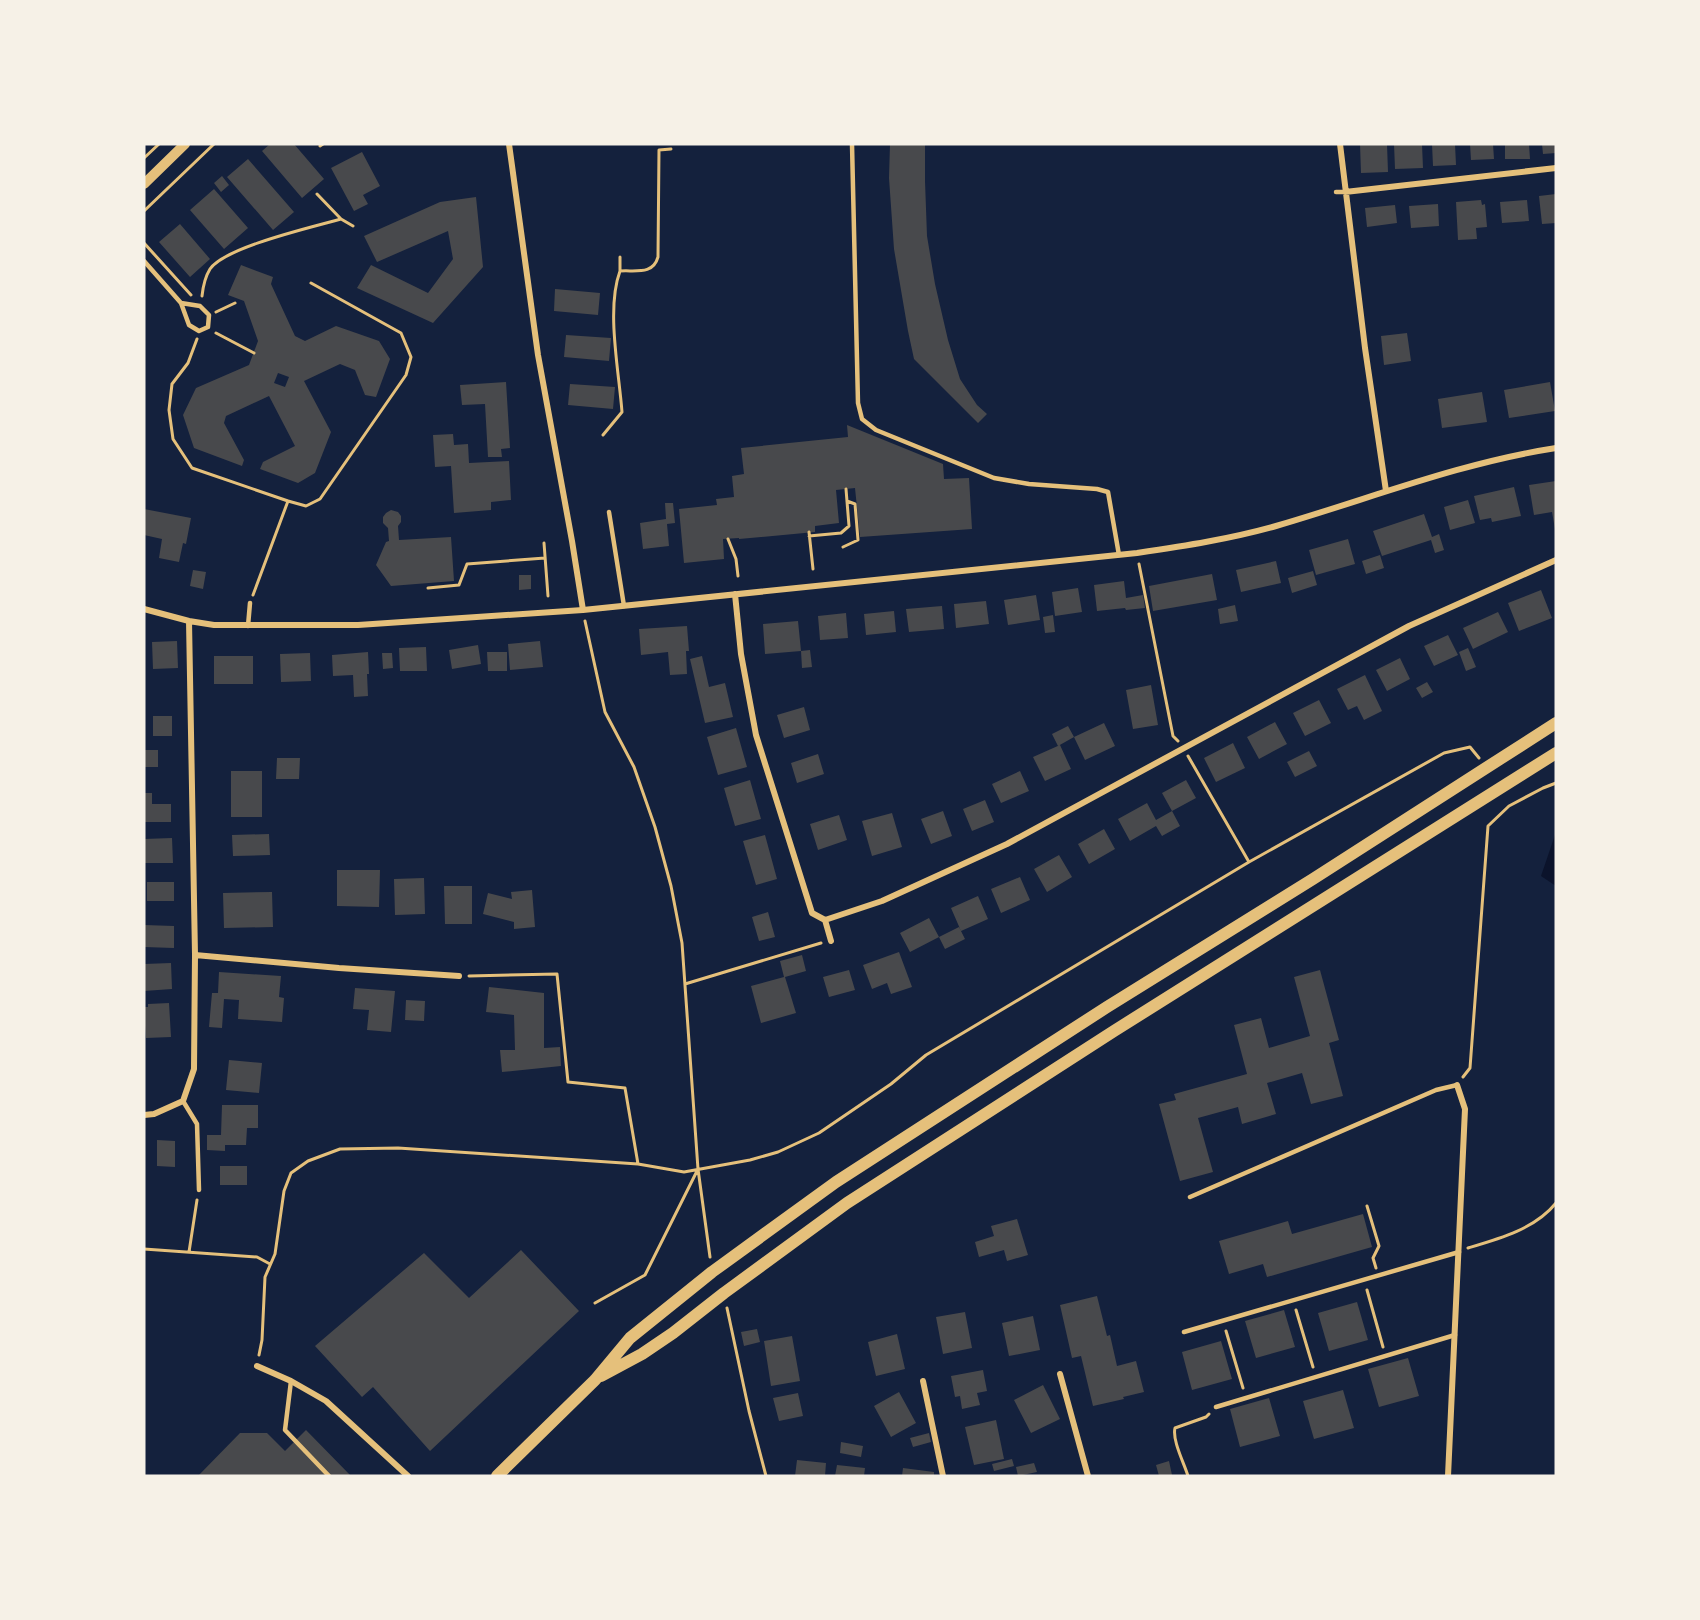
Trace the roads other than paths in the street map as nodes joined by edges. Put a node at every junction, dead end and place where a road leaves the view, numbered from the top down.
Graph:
1 (185, 144) edge
2 (509, 144) edge
3 (852, 144) edge
4 (1340, 144) edge
5 (1556, 168) edge
6 (144, 184) edge
7 (1336, 192) dead end
8 (1345, 192) junction
9 (144, 261) edge
10 (181, 303) junction
11 (1556, 448) edge
12 (1386, 491) junction
13 (609, 512) dead end
14 (1119, 555) junction
15 (1556, 560) edge
16 (735, 594) junction
17 (250, 603) road end
18 (624, 606) junction
19 (144, 609) edge
20 (583, 610) junction
21 (189, 621) junction
22 (249, 626) junction
23 (1556, 723) edge
24 (1556, 753) edge
25 (825, 920) junction
26 (831, 940) road end
27 (195, 955) junction
28 (459, 976) road end
29 (1457, 1085) joint
30 (183, 1101) junction
31 (144, 1114) edge
32 (199, 1190) road end
33 (1190, 1197) dead end
34 (1459, 1252) junction
35 (1184, 1332) dead end
36 (1455, 1335) junction
37 (257, 1366) road end
38 (1060, 1374) dead end
39 (594, 1380) junction
40 (923, 1381) dead end
41 (291, 1382) junction
42 (1216, 1407) dead end
43 (329, 1476) edge
44 (408, 1476) edge
45 (497, 1476) edge
46 (943, 1476) edge
47 (1088, 1476) edge
48 (1448, 1476) edge

1 - 6 street
2 - 20 street
3 - 14 lane
4 - 8 street
5 - 8 street
7 - 8 lane
8 - 12 street
9 - 10 lane
10 - 10 lane
11 - 12 street
12 - 14 street
13 - 18 lane
14 - 16 street
15 - 25 street
16 - 18 street
16 - 25 street
17 - 22 lane
18 - 20 street
19 - 21 street
20 - 22 street
21 - 22 street
21 - 27 street
23 - 39 main road
24 - 39 main road
25 - 26 street
27 - 28 street
27 - 30 street
29 - 33 lane
29 - 34 street
30 - 31 street
30 - 32 lane
34 - 35 lane
34 - 36 street
36 - 42 lane
36 - 48 street
37 - 41 street
38 - 47 street
39 - 45 main road
40 - 46 street
41 - 43 lane
41 - 44 street

